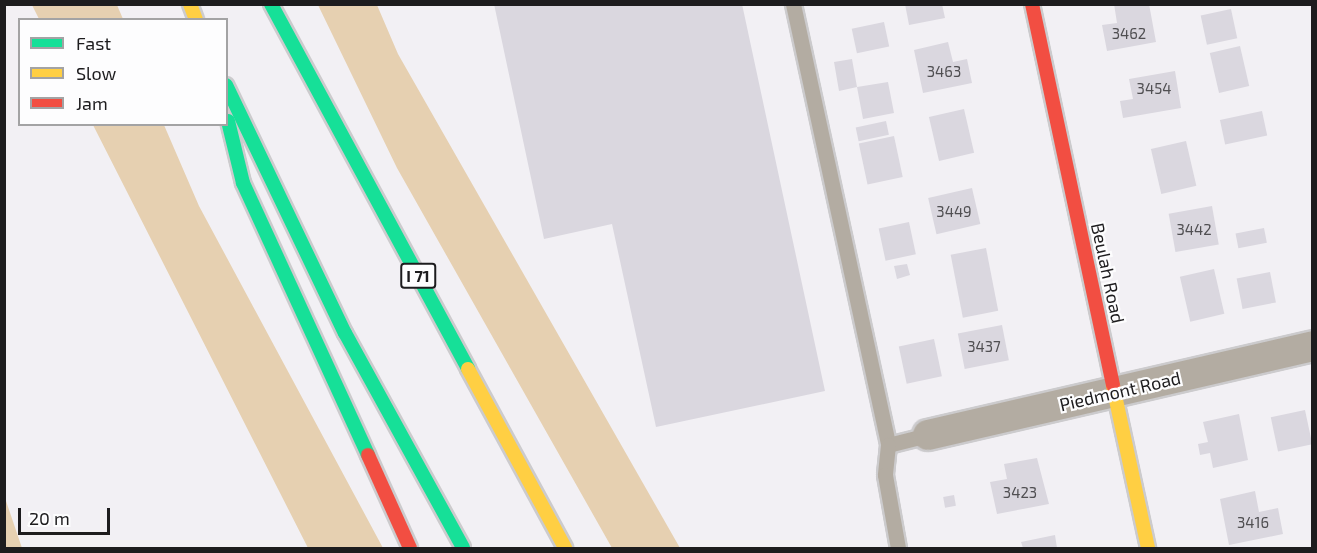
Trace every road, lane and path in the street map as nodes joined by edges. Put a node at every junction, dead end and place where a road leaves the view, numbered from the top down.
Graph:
1 (271, 4) edge
2 (793, 4) edge
3 (1032, 4) edge
4 (228, 89) edge
5 (228, 124) edge
6 (1312, 346) edge
7 (1115, 392) junction
8 (928, 435) joint
9 (888, 445) junction
10 (410, 549) edge
11 (463, 549) edge
12 (565, 549) edge
13 (898, 549) edge
14 (1148, 549) edge

1 - 12 main road, I 71
2 - 9 lane
3 - 7 main road, Beulah Road
4 - 11 main road
5 - 10 main road
6 - 7 street, Piedmont Road
7 - 8 street, Piedmont Road
7 - 14 main road, Beulah Road
8 - 9 lane
9 - 13 lane

